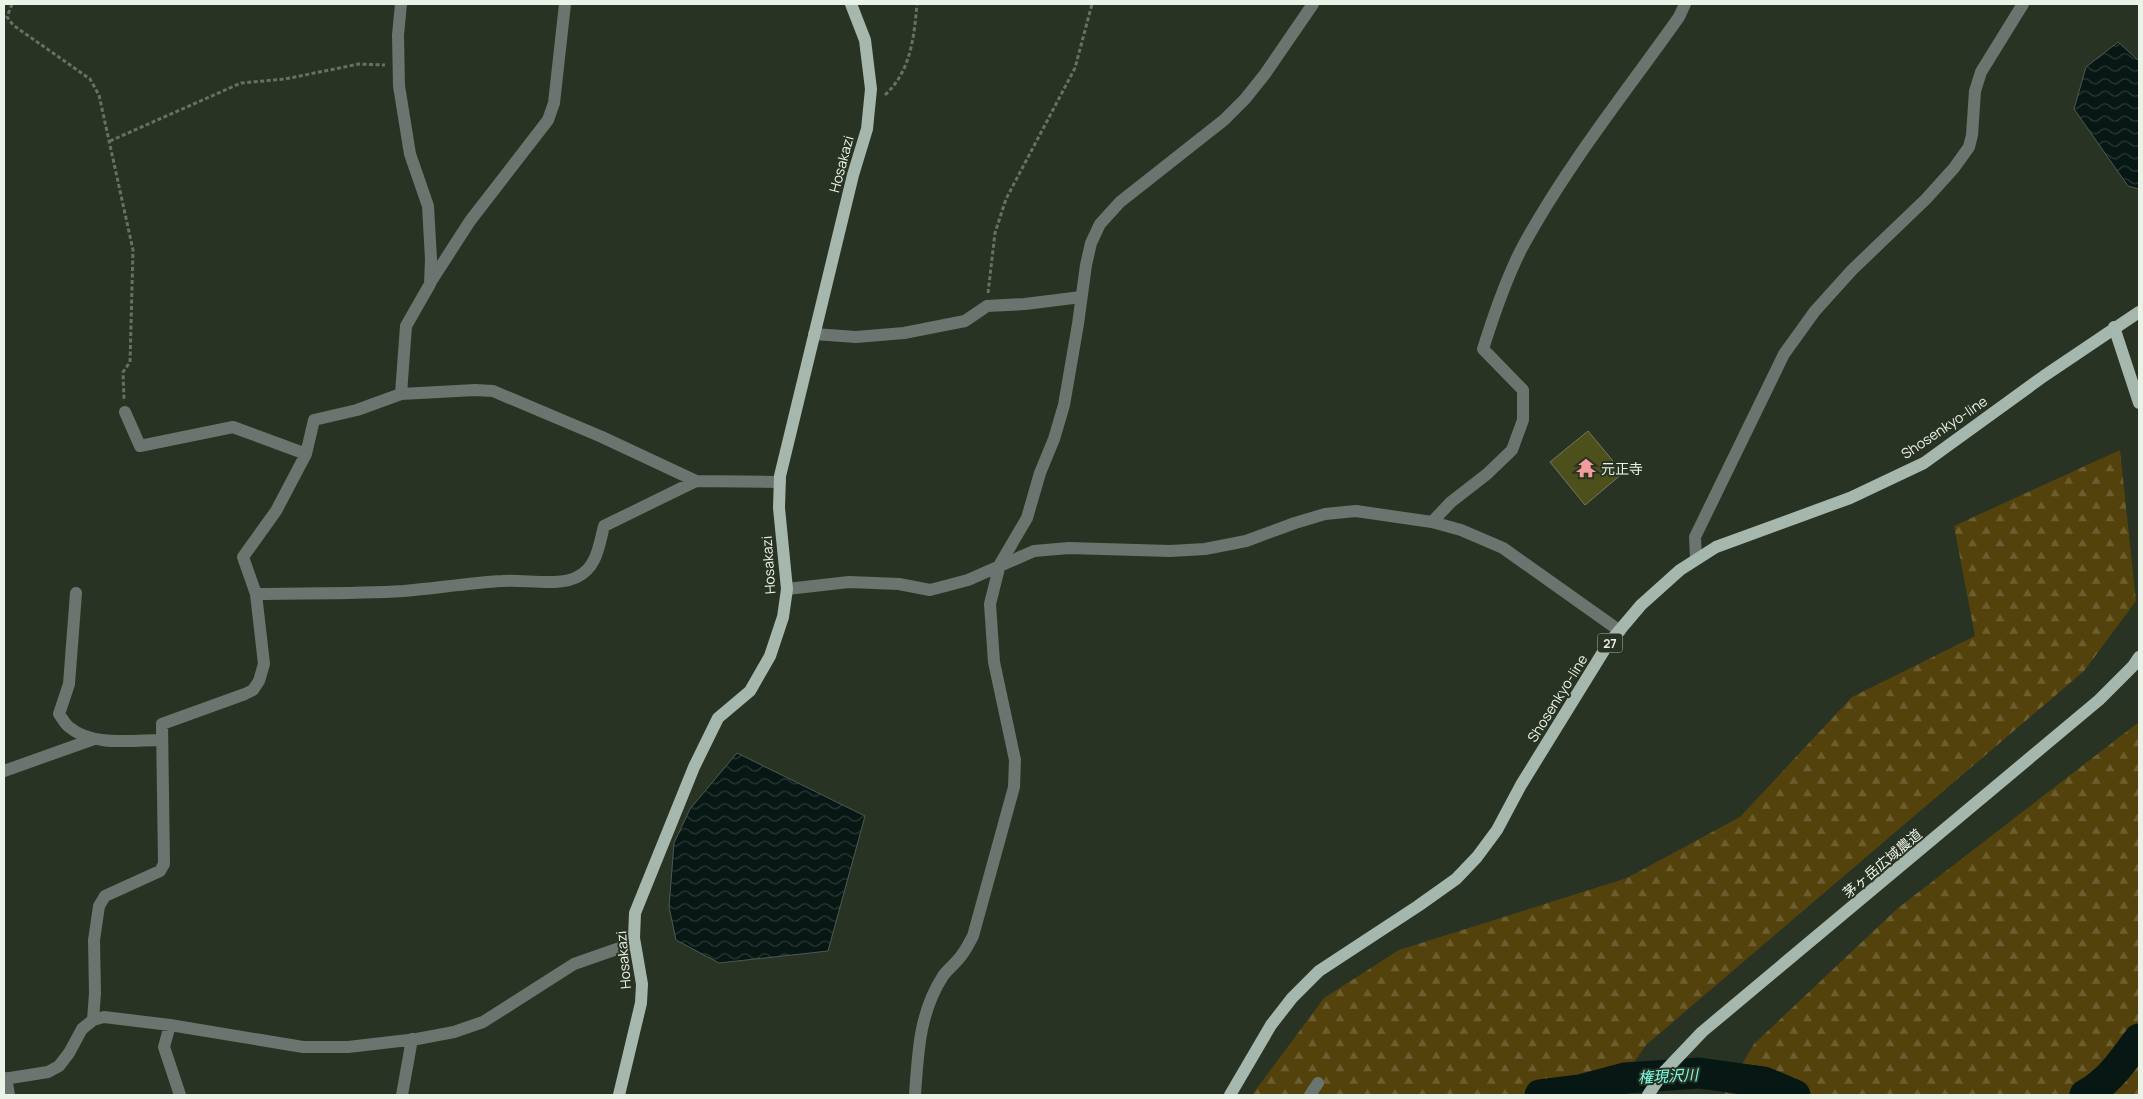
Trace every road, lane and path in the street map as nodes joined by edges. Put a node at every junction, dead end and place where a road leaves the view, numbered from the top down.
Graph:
1 (12, 4) edge
2 (401, 4) edge
3 (565, 4) edge
4 (851, 4) edge
5 (917, 4) edge
6 (1092, 4) edge
7 (1313, 4) edge
8 (1685, 4) edge
9 (2023, 4) edge
10 (398, 65) junction
11 (869, 111) junction
12 (110, 140) junction
13 (430, 284) junction
14 (1081, 297) junction
15 (987, 306) junction
16 (2139, 312) edge
17 (2114, 327) junction
18 (814, 334) junction
19 (401, 394) junction
20 (2139, 403) edge
21 (125, 412) joint
22 (306, 454) junction
23 (696, 481) junction
24 (780, 482) junction
25 (1432, 522) junction
26 (1696, 558) junction
27 (1000, 564) junction
28 (787, 589) junction
29 (76, 593) dead end
30 (256, 594) junction
31 (1620, 631) junction
32 (2139, 657) edge
33 (97, 738) junction
34 (162, 740) junction
35 (4, 771) edge
36 (634, 942) junction
37 (93, 1020) junction
38 (170, 1025) junction
39 (412, 1039) junction
40 (5, 1078) edge
41 (1318, 1083) dead end
42 (9, 1095) edge
43 (180, 1095) edge
44 (402, 1095) edge
45 (619, 1095) edge
46 (915, 1095) edge
47 (1230, 1095) edge
48 (1310, 1095) edge
49 (1648, 1095) edge

1 - 12 path
2 - 10 street
3 - 13 street
4 - 11 main road, Hosakazi
5 - 11 path
6 - 15 path
7 - 14 street
8 - 25 street
9 - 26 street
10 - 12 path
10 - 13 street
11 - 18 main road, Hosakazi
12 - 21 path
13 - 19 street
14 - 15 street
14 - 27 street
15 - 18 street
16 - 17 main road, Shosenkyo-line / 27
17 - 20 main road
17 - 26 main road, Shosenkyo-line / 27
18 - 24 main road, Hosakazi
19 - 22 street
19 - 23 street
21 - 22 street
22 - 30 street
23 - 24 street
23 - 30 street
24 - 28 main road, Hosakazi
25 - 27 street
25 - 31 street
26 - 31 main road, Shosenkyo-line / 27
27 - 28 street
27 - 46 street
28 - 36 main road, Hosakazi
29 - 33 street
30 - 34 street
31 - 47 main road, Shosenkyo-line / 27
32 - 49 main road, 茅ヶ岳広域農道
33 - 34 street
33 - 35 street
34 - 37 street
36 - 39 street
36 - 45 main road, Hosakazi
37 - 38 street
37 - 40 street
38 - 39 street
38 - 43 street
39 - 44 street
40 - 42 street
41 - 48 street

